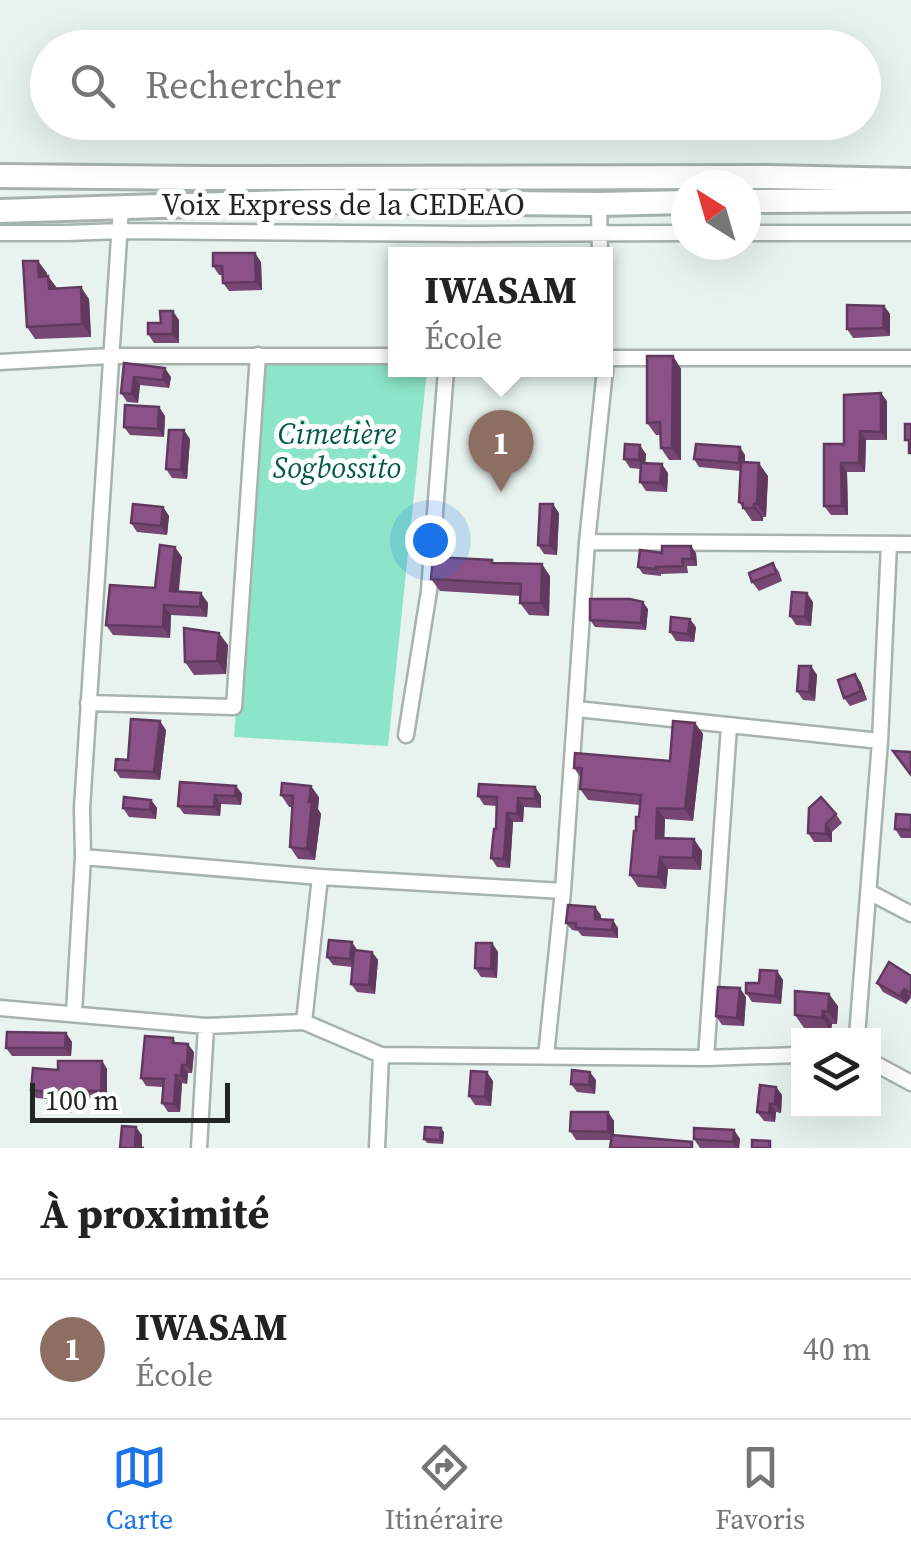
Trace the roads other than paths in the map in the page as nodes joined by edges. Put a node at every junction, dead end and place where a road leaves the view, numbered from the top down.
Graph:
1 (0, 176) edge
2 (472, 177) junction
3 (911, 180) edge
4 (911, 200) edge
5 (761, 201) edge
6 (671, 202) edge
7 (470, 203) junction
8 (599, 204) junction
9 (121, 207) junction
10 (0, 210) edge
11 (121, 231) junction
12 (0, 233) edge
13 (599, 233) junction
14 (671, 233) edge
15 (761, 233) edge
16 (911, 233) edge
17 (600, 247) edge
18 (258, 355) junction
19 (110, 356) junction
20 (388, 356) edge
21 (613, 358) edge
22 (911, 358) edge
23 (0, 362) edge
24 (445, 377) edge
25 (603, 377) edge
26 (587, 542) junction
27 (890, 544) junction
28 (911, 544) edge
29 (88, 703) junction
30 (577, 710) junction
31 (729, 726) junction
32 (406, 735) dead end
33 (880, 741) junction
34 (83, 857) junction
35 (320, 877) junction
36 (563, 891) junction
37 (868, 892) junction
38 (911, 914) edge
39 (0, 1008) edge
40 (74, 1013) junction
41 (304, 1022) junction
42 (206, 1026) junction
43 (858, 1028) edge
44 (382, 1055) junction
45 (791, 1055) edge
46 (546, 1056) junction
47 (706, 1058) junction
48 (881, 1067) edge
49 (911, 1082) edge
50 (199, 1148) edge
51 (377, 1148) edge

1 - 2 main road
2 - 3 main road
2 - 7 main road
4 - 5 main road
6 - 8 main road, Voix Express de la CEDEAO
7 - 8 main road, Voix Express de la CEDEAO
7 - 9 main road, Voix Express de la CEDEAO
8 - 13 street
9 - 10 main road, Voix Express de la CEDEAO
9 - 11 street
11 - 12 street
11 - 13 street
11 - 19 street
13 - 14 street
13 - 17 street
15 - 16 street
18 - 19 street
18 - 20 street
18 - 29 street
19 - 23 street
19 - 29 street
21 - 22 street
24 - 32 street
25 - 26 street
26 - 27 street
26 - 30 street
27 - 28 street
27 - 33 street
29 - 34 street
30 - 31 street
30 - 36 street
31 - 33 street
31 - 47 street
33 - 37 street
34 - 35 street
34 - 40 street
35 - 36 street
35 - 41 street
36 - 46 street
37 - 38 street
37 - 43 street
39 - 40 street
40 - 42 street
41 - 42 street
41 - 44 street
42 - 50 street
44 - 46 street
44 - 51 street
45 - 47 street
46 - 47 street
48 - 49 street

